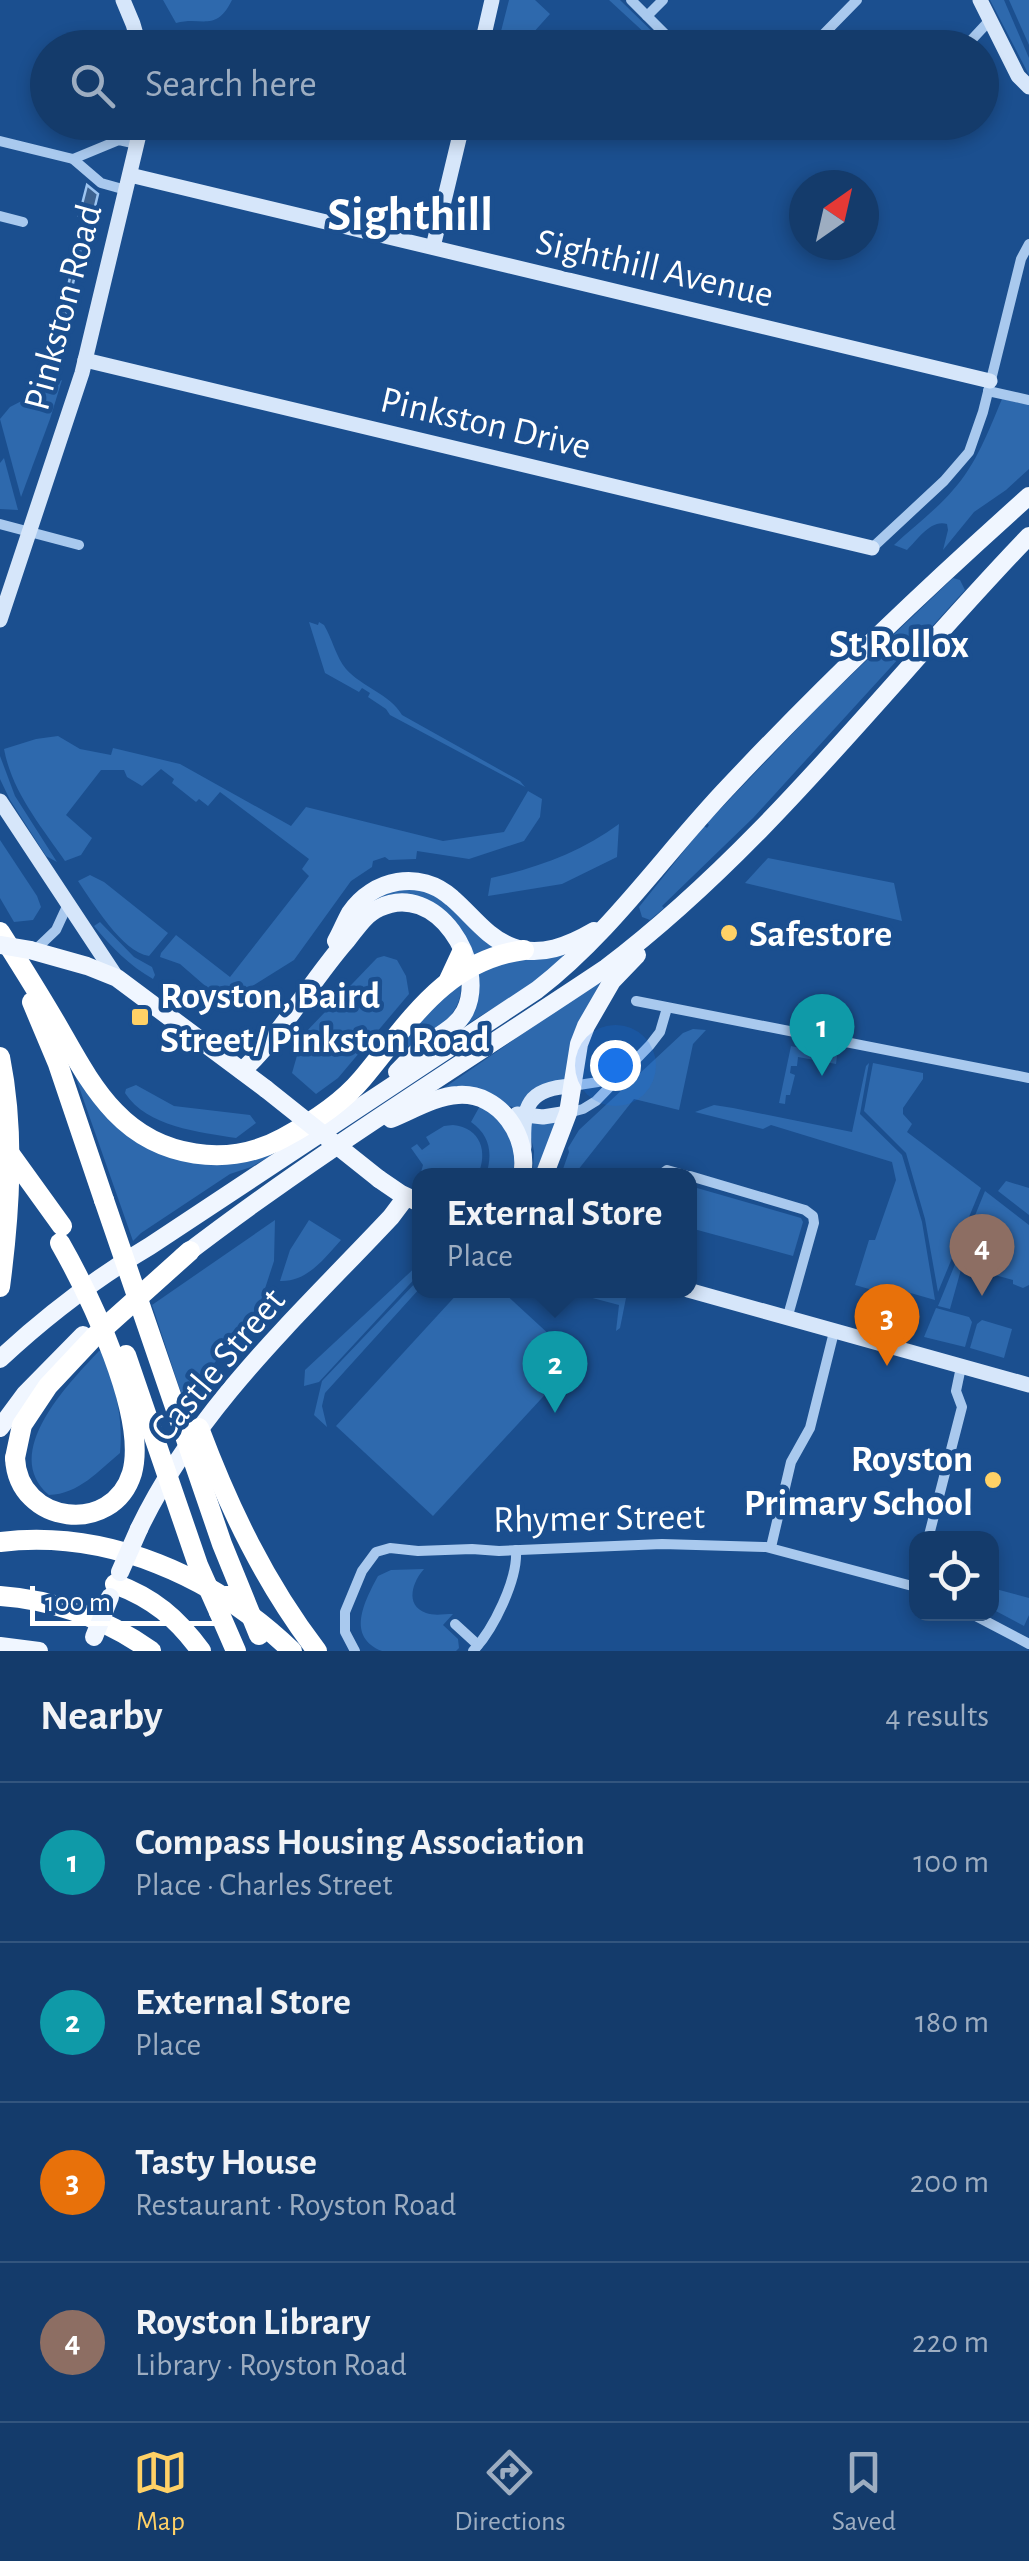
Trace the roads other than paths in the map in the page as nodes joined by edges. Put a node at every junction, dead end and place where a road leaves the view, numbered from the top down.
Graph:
1 (123, 0) edge
2 (492, 0) edge
3 (631, 0) edge
4 (663, 0) edge
5 (857, 0) edge
6 (980, 0) edge
7 (647, 16) junction
8 (990, 20) junction
9 (135, 30) edge
10 (484, 30) edge
11 (661, 30) edge
12 (828, 30) edge
13 (981, 30) edge
14 (995, 30) edge
15 (999, 38) edge
16 (1029, 87) edge
17 (138, 140) edge
18 (459, 140) edge
19 (0, 141) edge
20 (137, 144) junction
21 (73, 158) junction
22 (128, 182) junction
23 (0, 216) edge
24 (23, 222) dead end
25 (1029, 244) edge
26 (433, 248) junction
27 (85, 360) junction
28 (989, 386) junction
29 (1029, 400) edge
30 (1029, 496) edge
31 (0, 524) edge
32 (31, 532) junction
33 (1029, 536) edge
34 (79, 545) dead end
35 (872, 548) joint
36 (0, 620) edge
37 (0, 802) edge
38 (634, 896) junction
39 (684, 903) junction
40 (68, 904) junction
41 (0, 938) edge
42 (32, 950) junction
43 (524, 950) junction
44 (460, 967) junction
45 (319, 972) junction
46 (116, 978) junction
47 (636, 1001) dead end
48 (667, 1008) junction
49 (0, 1057) edge
50 (242, 1071) junction
51 (618, 1076) junction
52 (1029, 1078) edge
53 (572, 1086) junction
54 (377, 1094) junction
55 (496, 1107) junction
56 (568, 1113) junction
57 (524, 1115) junction
58 (360, 1131) junction
59 (0, 1140) edge
60 (0, 1159) edge
61 (523, 1168) edge
62 (547, 1168) edge
63 (697, 1178) edge
64 (412, 1199) edge
65 (412, 1201) edge
66 (60, 1234) junction
67 (190, 1251) junction
68 (0, 1287) edge
69 (697, 1293) edge
70 (787, 1318) junction
71 (834, 1332) junction
72 (0, 1359) edge
73 (962, 1367) junction
74 (1029, 1385) edge
75 (0, 1428) edge
76 (199, 1428) junction
77 (930, 1531) edge
78 (0, 1542) edge
79 (771, 1548) junction
80 (516, 1550) junction
81 (115, 1584) junction
82 (909, 1584) edge
83 (0, 1596) edge
84 (985, 1621) edge
85 (454, 1624) dead end
86 (262, 1643) edge
87 (91, 1644) edge
88 (1029, 1644) edge
89 (0, 1646) edge
90 (351, 1646) edge
91 (476, 1648) edge
92 (39, 1651) edge
93 (151, 1651) edge
94 (201, 1651) edge
95 (236, 1651) edge
96 (292, 1651) edge
97 (317, 1651) edge

1 - 9 street
2 - 10 street
3 - 7 street
4 - 7 street
5 - 12 street
6 - 8 street
7 - 11 street
8 - 13 street
8 - 14 street
15 - 16 street
17 - 20 street, Pinkston Road
18 - 26 street
19 - 21 street
20 - 21 street
20 - 22 street, Pinkston Road
21 - 22 street
22 - 26 street, Sighthill Avenue
22 - 27 street, Pinkston Road
23 - 24 street
25 - 28 street
26 - 28 street, Sighthill Avenue
27 - 32 street, Pinkston Road
27 - 35 street, Pinkston Drive
28 - 29 street, Sighthill Avenue
28 - 35 street
30 - 38 main road
31 - 32 street
32 - 34 street
32 - 36 street, Pinkston Road
33 - 39 main road
37 - 40 street
38 - 43 main road
38 - 54 main road
39 - 53 main road
39 - 58 main road
40 - 42 street
40 - 46 street
41 - 42 main road, bridge
41 - 44 highway
41 - 86 highway, bridge
42 - 46 main road
43 - 44 highway
43 - 45 main road
44 - 45 main road
44 - 54 main road
45 - 50 main road
46 - 50 main road
47 - 48 street
48 - 51 street
48 - 52 street
49 - 68 highway
50 - 64 main road, bridge
51 - 53 street
51 - 56 street
53 - 56 main road
53 - 57 street
54 - 72 main road
55 - 57 street
55 - 58 main road
55 - 61 main road
56 - 57 street
56 - 62 main road
57 - 61 street
58 - 67 main road
59 - 66 highway, bridge
60 - 66 highway
63 - 70 street
65 - 76 main road, Castle Street
66 - 67 highway, bridge
66 - 95 highway, bridge
67 - 75 main road
69 - 70 street
70 - 71 street
71 - 73 street
71 - 79 street
73 - 74 street
73 - 77 street
76 - 81 main road, Castle Street, bridge
76 - 97 highway
78 - 96 highway
79 - 80 street, Rhymer Street
79 - 82 street, Rhymer Street
80 - 90 street, Rhymer Street
80 - 91 street
81 - 87 main road, Castle Street, bridge
81 - 94 highway
83 - 93 highway
84 - 88 street
85 - 91 street
89 - 92 main road

